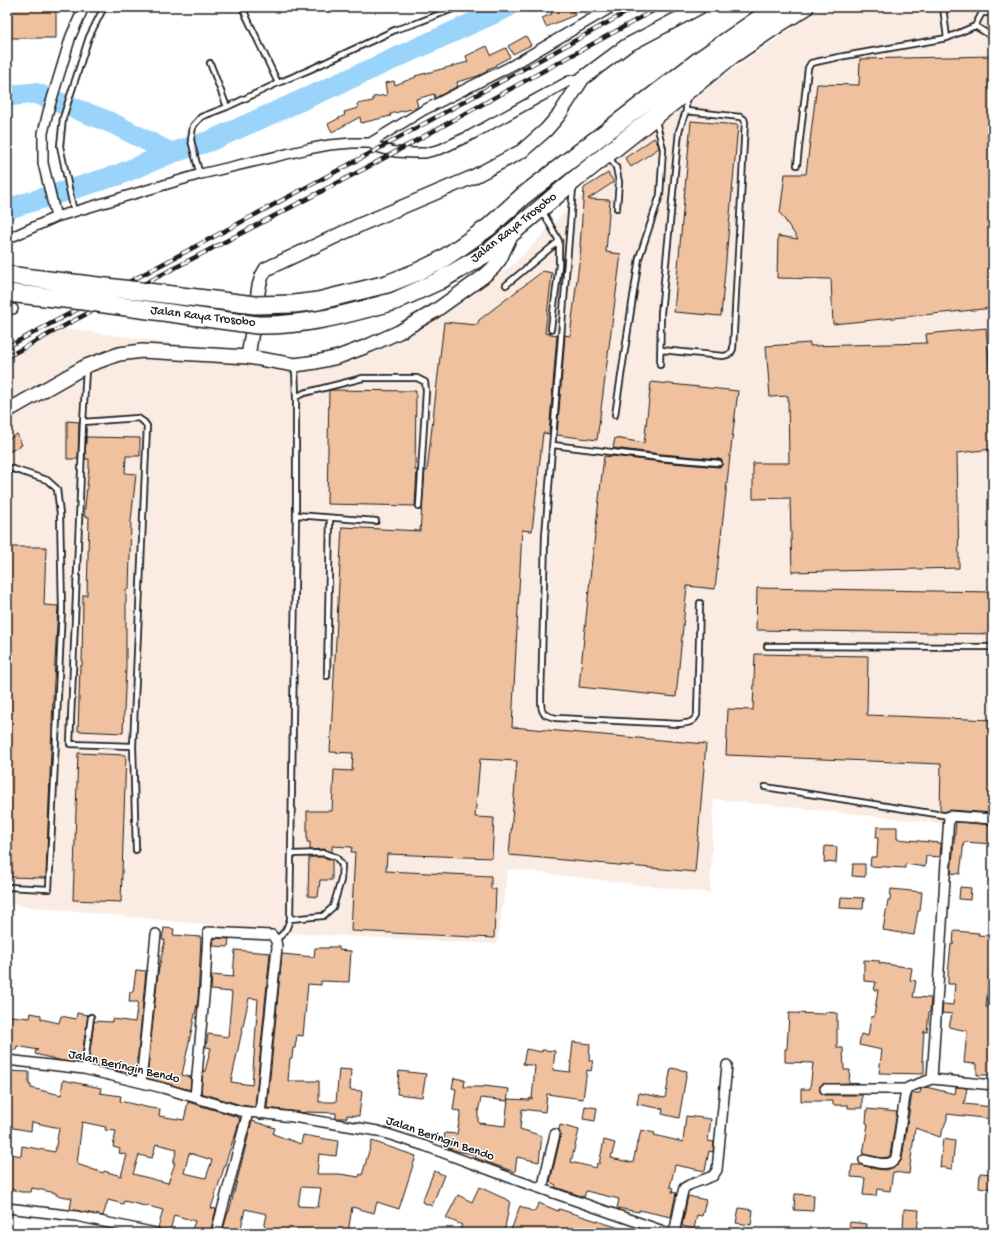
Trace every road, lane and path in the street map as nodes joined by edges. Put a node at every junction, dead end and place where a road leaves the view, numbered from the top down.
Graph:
1 (84, 7) edge
2 (104, 7) edge
3 (242, 7) edge
4 (458, 7) edge
5 (612, 7) edge
6 (700, 7) edge
7 (776, 7) edge
8 (805, 7) edge
9 (943, 7) edge
10 (986, 7) edge
11 (982, 13) junction
12 (993, 14) edge
13 (976, 26) junction
14 (993, 37) edge
15 (947, 38) junction
16 (210, 63) dead end
17 (583, 78) junction
18 (278, 82) junction
19 (686, 92) junction
20 (227, 106) junction
21 (686, 111) junction
22 (654, 116) junction
23 (370, 143) junction
24 (607, 154) junction
25 (797, 165) dead end
26 (199, 171) junction
27 (573, 181) junction
28 (540, 208) junction
29 (617, 208) dead end
30 (74, 212) junction
31 (56, 217) junction
32 (512, 232) junction
33 (7, 239) edge
34 (559, 241) junction
35 (7, 275) edge
36 (506, 285) dead end
37 (7, 293) edge
38 (551, 329) dead end
39 (661, 350) junction
40 (248, 357) junction
41 (295, 365) junction
42 (660, 365) dead end
43 (86, 366) junction
44 (296, 397) junction
45 (7, 411) edge
46 (615, 415) dead end
47 (83, 422) junction
48 (552, 445) junction
49 (719, 463) dead end
50 (7, 467) edge
51 (419, 507) dead end
52 (296, 515) junction
53 (330, 518) junction
54 (376, 521) dead end
55 (700, 603) dead end
56 (767, 646) dead end
57 (993, 647) edge
58 (327, 676) dead end
59 (133, 746) junction
60 (765, 786) dead end
61 (949, 816) junction
62 (993, 819) edge
63 (136, 850) dead end
64 (291, 854) junction
65 (7, 887) edge
66 (290, 918) junction
67 (156, 934) dead end
68 (275, 939) junction
69 (92, 1017) dead end
70 (7, 1060) edge
71 (727, 1065) dead end
72 (84, 1069) junction
73 (932, 1079) junction
74 (142, 1082) junction
75 (993, 1085) edge
76 (825, 1089) dead end
77 (906, 1089) junction
78 (195, 1098) junction
79 (248, 1112) junction
80 (260, 1114) junction
81 (555, 1134) dead end
82 (864, 1160) dead end
83 (542, 1189) junction
84 (7, 1208) edge
85 (156, 1233) edge
86 (216, 1233) edge

1 - 31 street
2 - 30 lane
3 - 18 lane
4 - 18 lane
5 - 23 street
6 - 17 street
7 - 35 highway, Jalan Raya Trosobo, bridge
8 - 19 highway, Jalan Raya Trosobo
9 - 15 lane
10 - 11 lane
11 - 12 lane
11 - 13 lane
13 - 14 lane
13 - 15 lane
15 - 25 lane
16 - 20 lane
17 - 23 street
17 - 40 street
18 - 20 lane
19 - 21 lane
19 - 22 highway, Jalan Raya Trosobo
20 - 26 lane
21 - 39 lane
21 - 39 lane
22 - 24 highway, Jalan Raya Trosobo
22 - 46 lane
23 - 26 street
24 - 27 highway, Jalan Raya Trosobo
24 - 29 lane
26 - 30 street
27 - 28 highway, Jalan Raya Trosobo
27 - 48 lane
28 - 32 highway, Jalan Raya Trosobo
28 - 34 lane
30 - 31 street
31 - 33 street
32 - 37 highway, Jalan Raya Trosobo, bridge
32 - 41 street
34 - 36 lane
34 - 38 lane
39 - 42 lane
40 - 41 street
40 - 43 street
41 - 44 lane
43 - 45 street
43 - 47 lane
44 - 51 lane
44 - 52 lane
47 - 59 lane
47 - 59 lane
48 - 49 lane
48 - 55 lane
50 - 65 lane
52 - 53 lane
52 - 64 lane
53 - 54 lane
53 - 58 lane
56 - 57 lane
59 - 63 lane
60 - 61 lane
61 - 62 street
61 - 73 street
64 - 66 lane
64 - 66 lane
66 - 68 lane
67 - 74 street
68 - 78 street
68 - 80 street
69 - 72 lane
70 - 72 street, Jalan Beringin Bendo
71 - 83 street, Jalan Beringin Bendo
72 - 74 street, Jalan Beringin Bendo
73 - 75 street
73 - 77 street
74 - 78 street, Jalan Beringin Bendo
76 - 77 street
77 - 82 street
78 - 79 street, Jalan Beringin Bendo
79 - 80 street, Jalan Beringin Bendo
79 - 86 street
80 - 83 street, Jalan Beringin Bendo
81 - 83 street
84 - 85 street

